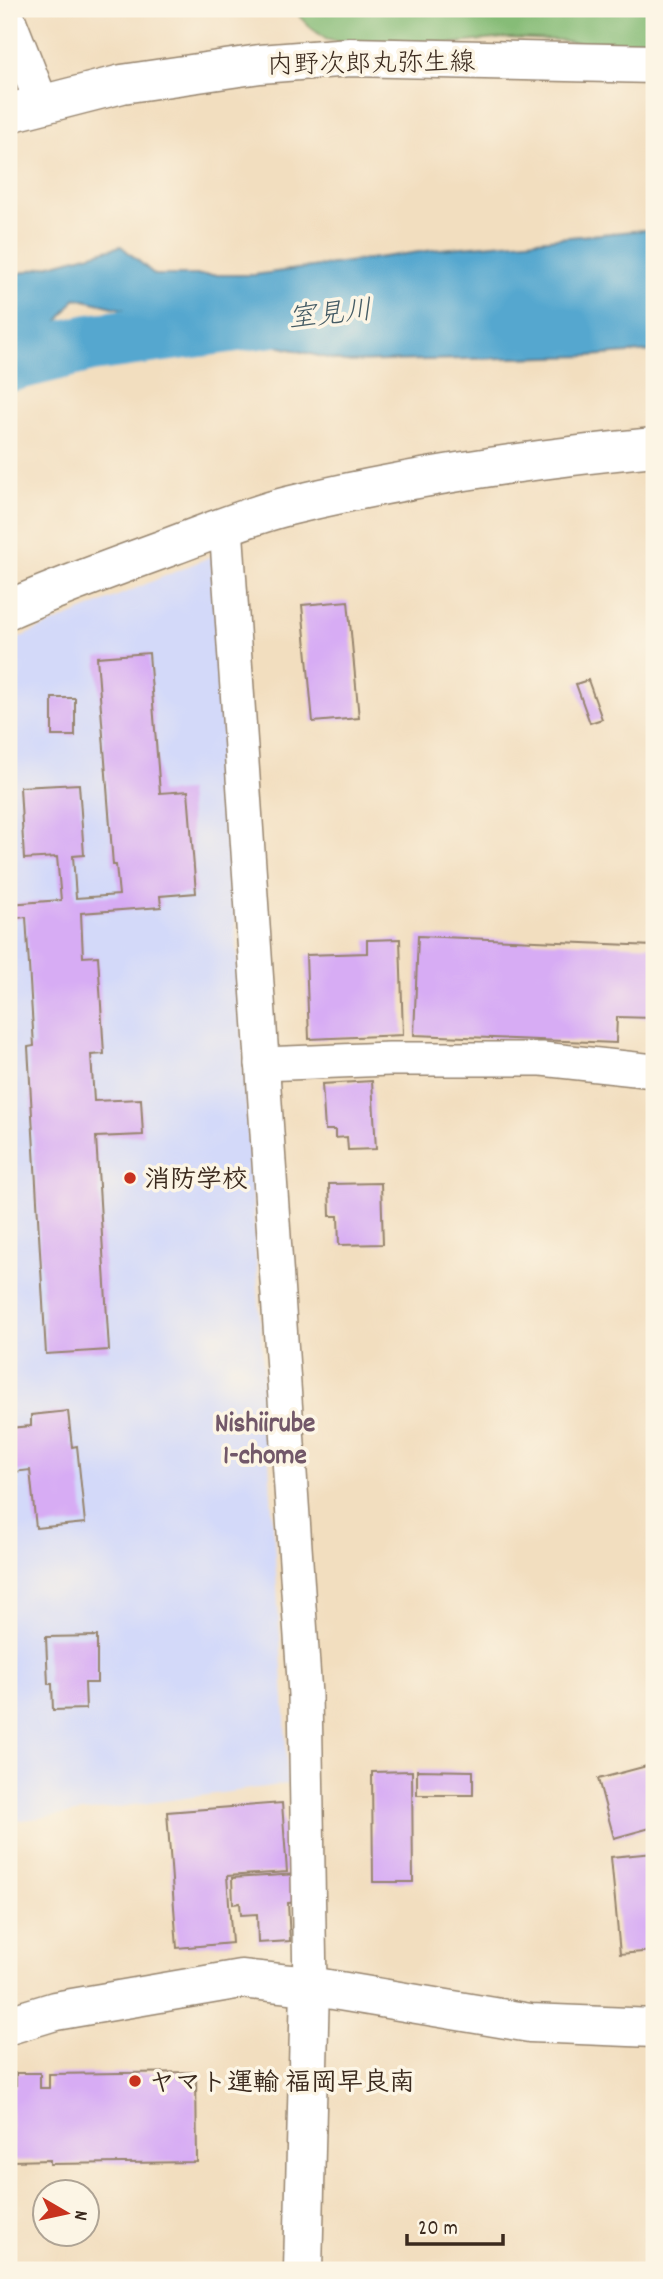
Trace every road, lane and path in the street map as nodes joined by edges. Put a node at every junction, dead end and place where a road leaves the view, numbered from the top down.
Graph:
1 (9, 20) edge
2 (654, 64) edge
3 (25, 109) edge
4 (654, 447) edge
5 (226, 526) junction
6 (9, 609) edge
7 (262, 1063) junction
8 (654, 1071) edge
9 (310, 1986) junction
10 (9, 2025) edge
11 (654, 2028) edge
12 (303, 2270) edge

1 - 3 street
2 - 3 street, 内野次郎丸弥生線
4 - 5 street
5 - 6 street
5 - 7 street
7 - 8 street
7 - 9 street
9 - 10 street
9 - 11 street
9 - 12 street

